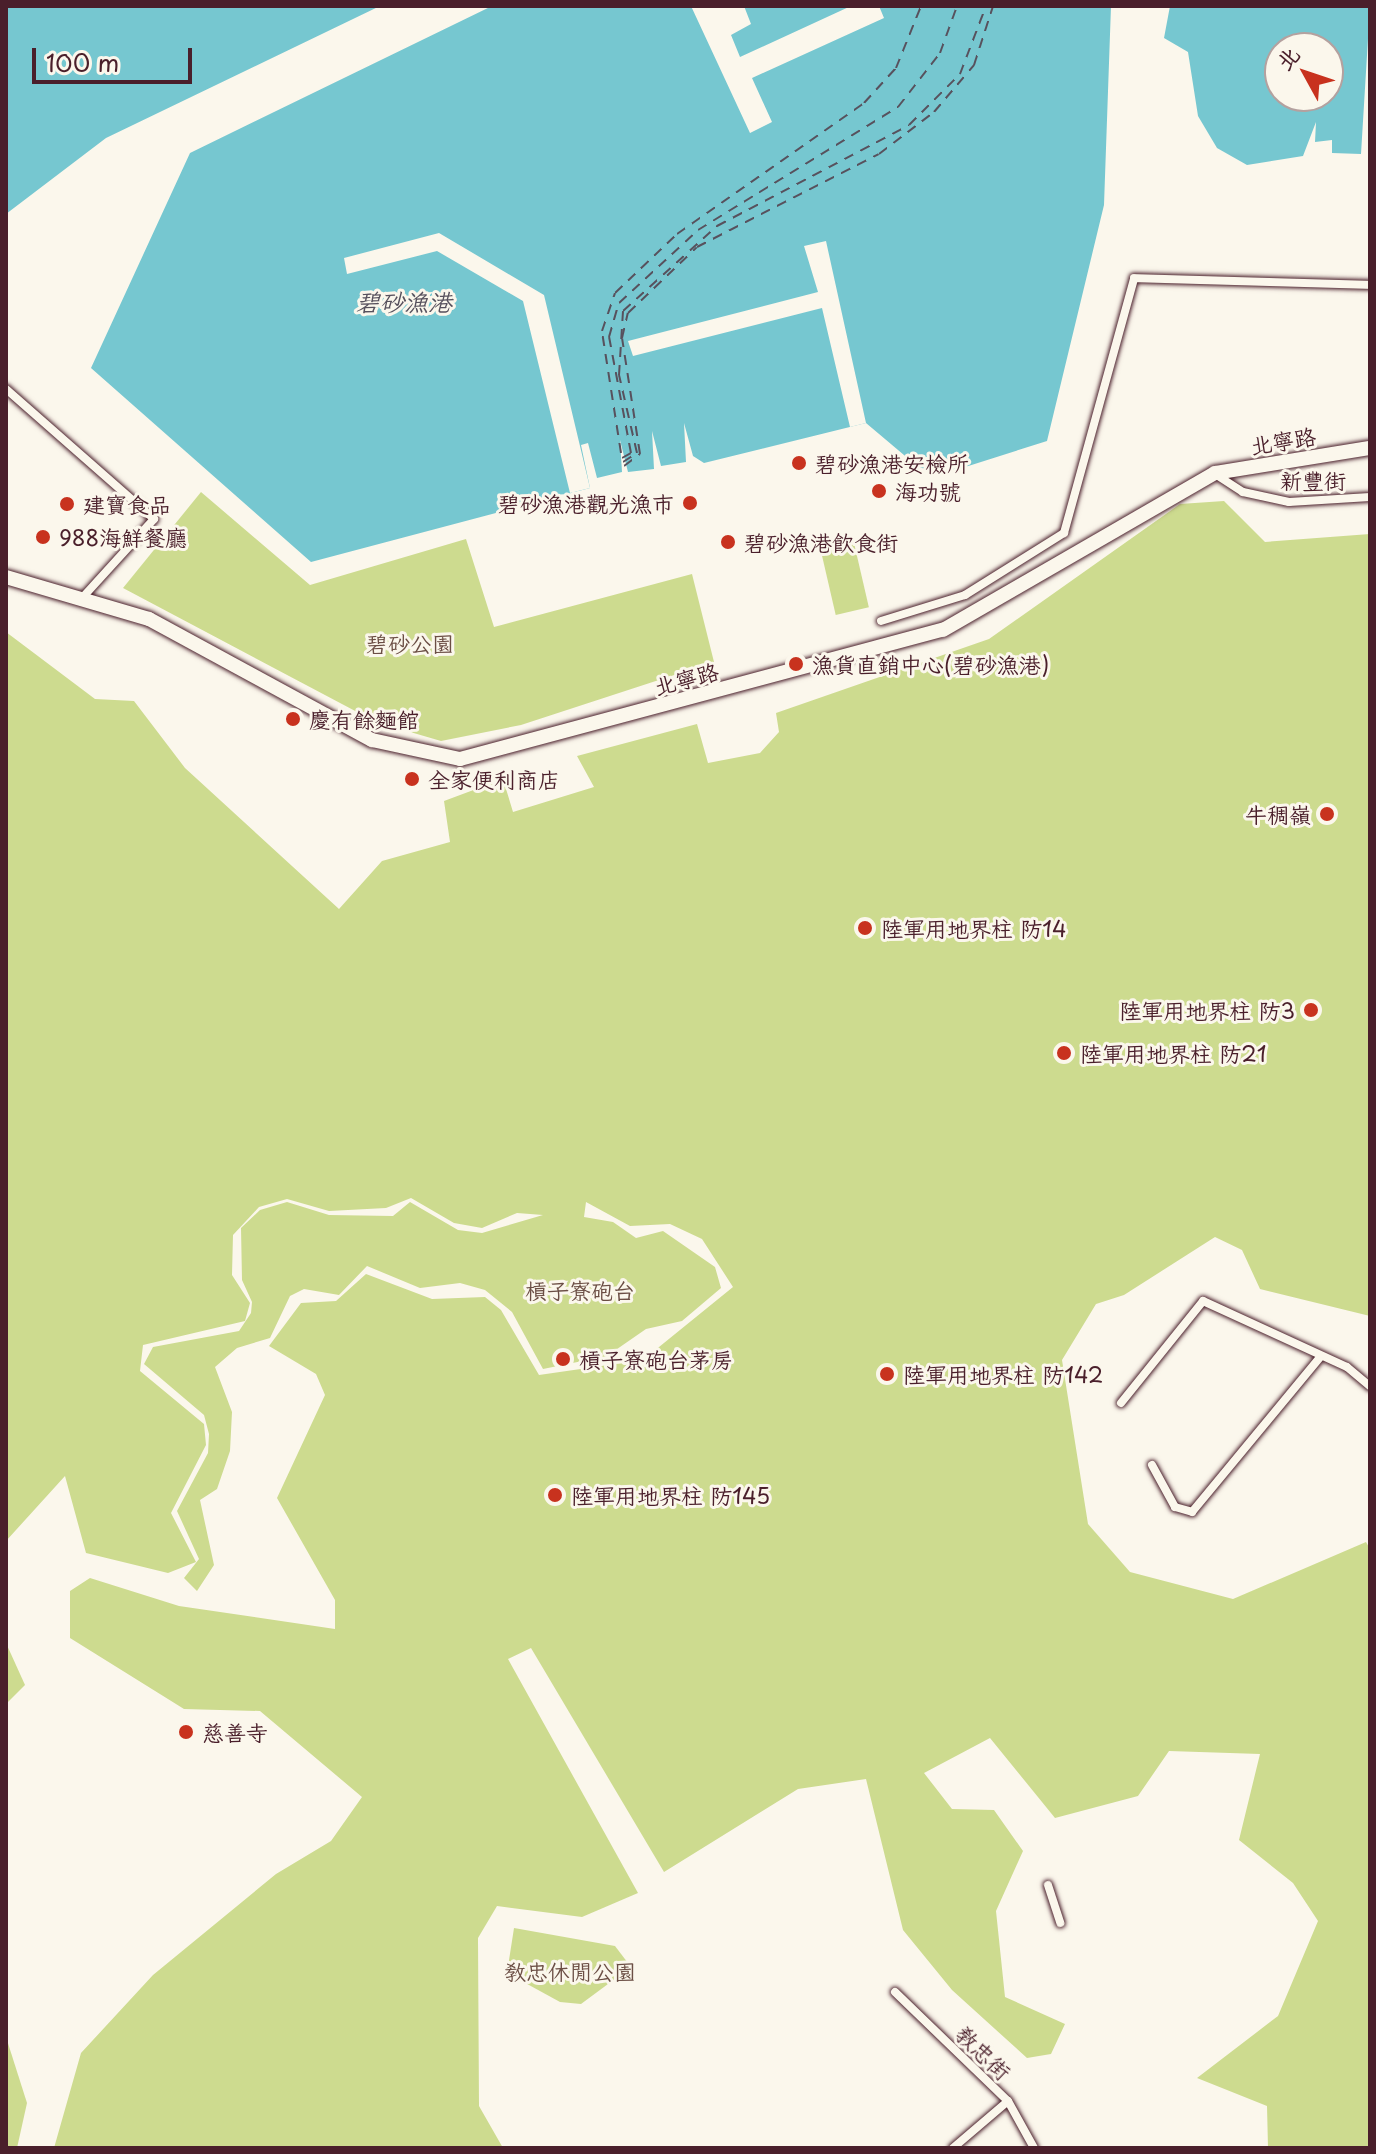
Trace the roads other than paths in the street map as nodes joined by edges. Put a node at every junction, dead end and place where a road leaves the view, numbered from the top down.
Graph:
1 (1370, 285) edge
2 (6, 389) edge
3 (1370, 448) edge
4 (1215, 473) junction
5 (1370, 497) edge
6 (6, 577) edge
7 (84, 596) junction
8 (881, 621) dead end
9 (1321, 1356) junction
10 (1370, 1386) edge
11 (1121, 1403) dead end
12 (1152, 1465) dead end
13 (1048, 1885) dead end
14 (1060, 1923) dead end
15 (895, 1992) dead end
16 (1008, 2101) junction
17 (953, 2148) edge
18 (1034, 2148) edge

1 - 8 street
2 - 7 street
3 - 4 main road, 北寧路
4 - 5 street, 新豐街
4 - 7 main road, 北寧路
6 - 7 main road, 北寧路
9 - 10 street
9 - 11 street
9 - 12 street
13 - 14 street
15 - 16 street, 教忠街
16 - 17 street
16 - 18 street, 教忠街

